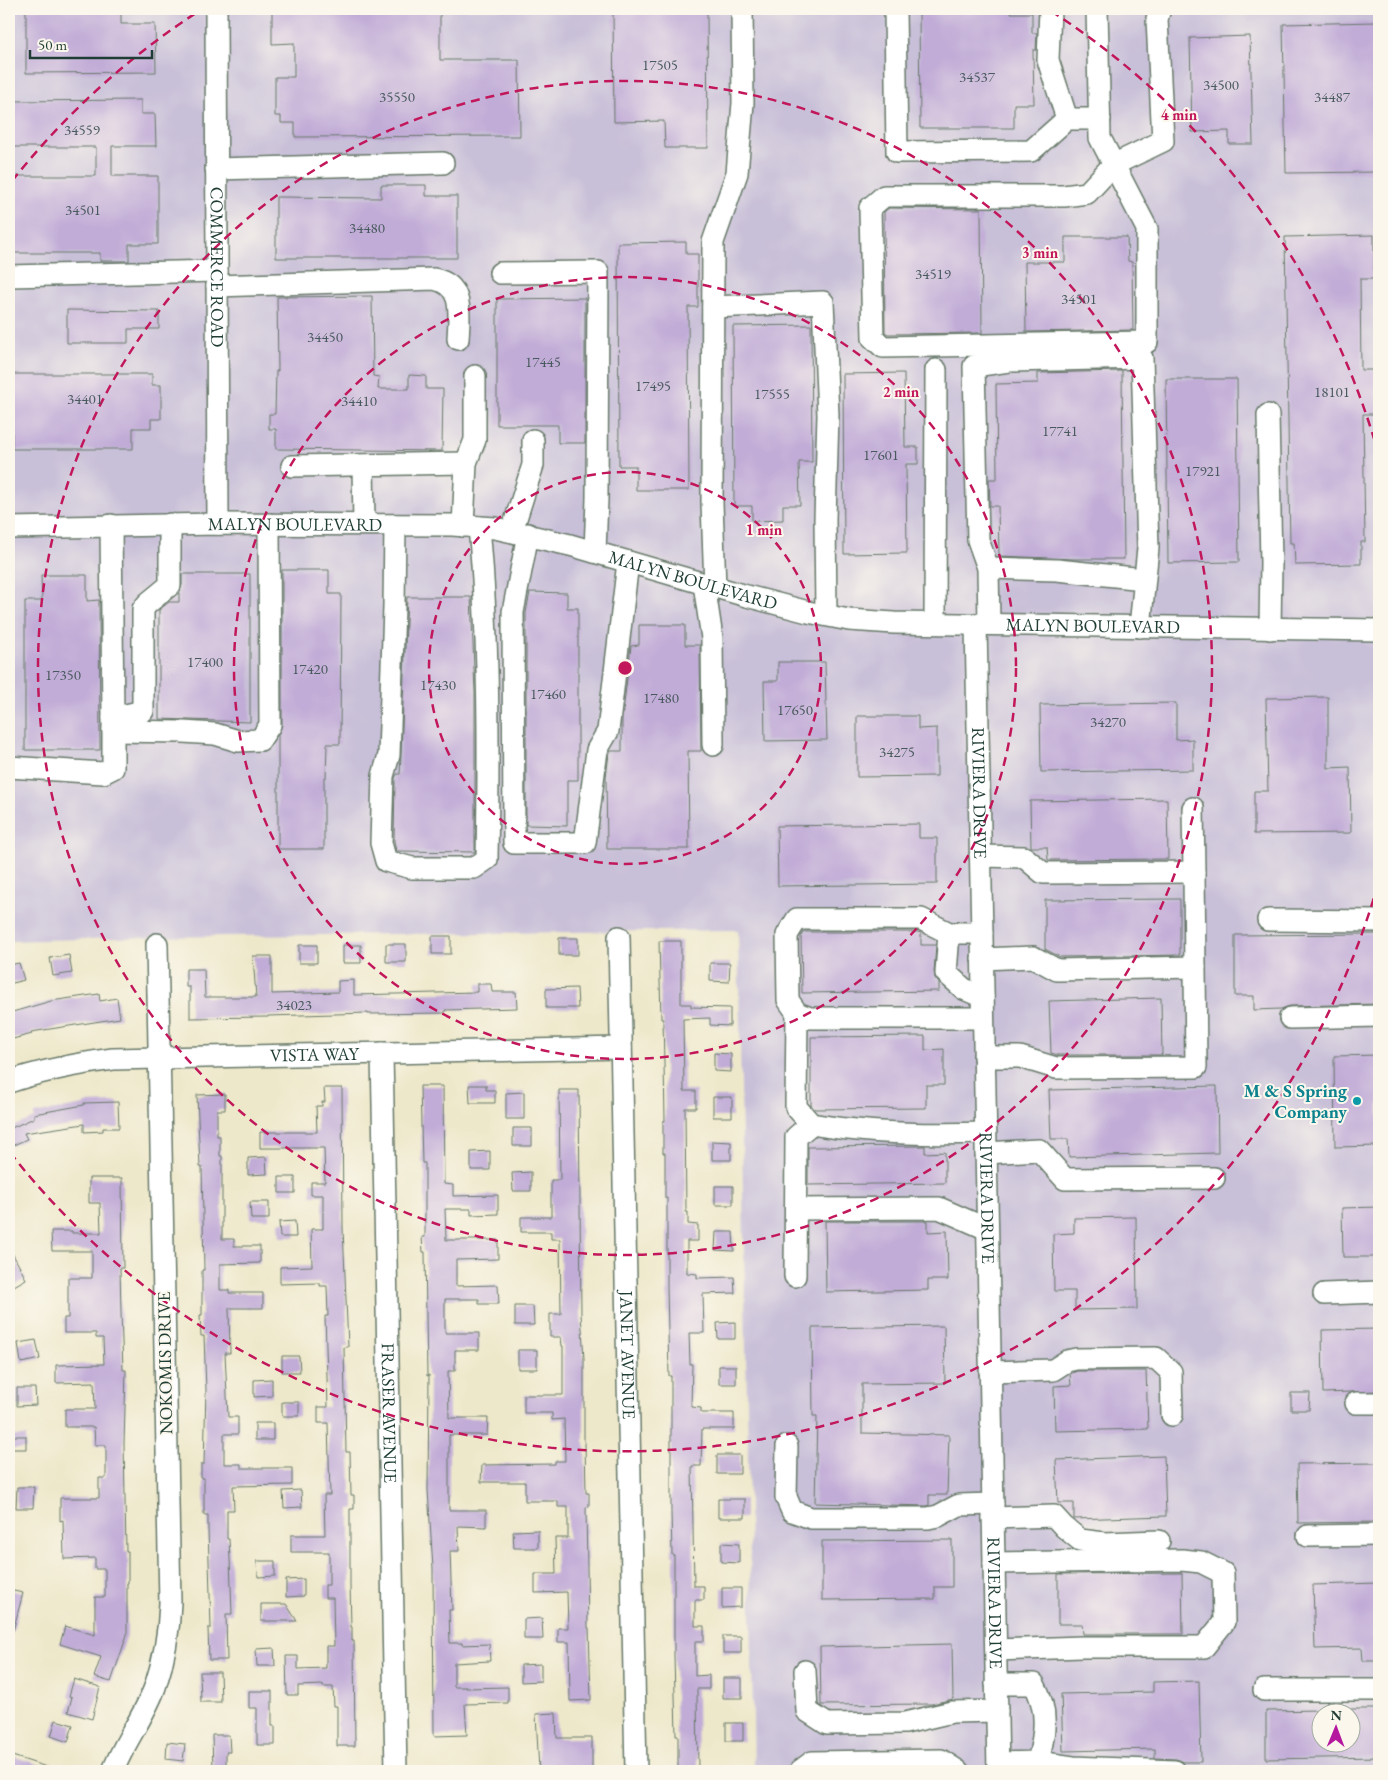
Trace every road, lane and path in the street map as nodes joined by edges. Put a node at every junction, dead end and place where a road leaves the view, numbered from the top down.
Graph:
1 (216, 9) edge
2 (742, 9) edge
3 (895, 9) edge
4 (1050, 9) edge
5 (1097, 9) edge
6 (1160, 9) edge
7 (1067, 118) junction
8 (1100, 119) junction
9 (442, 163) dead end
10 (1113, 165) junction
11 (216, 169) junction
12 (500, 273) dead end
13 (9, 276) edge
14 (217, 278) junction
15 (713, 308) junction
16 (458, 339) dead end
17 (936, 370) dead end
18 (475, 376) dead end
19 (1268, 415) dead end
20 (533, 440) dead end
21 (466, 463) junction
22 (292, 466) dead end
23 (363, 466) junction
24 (170, 524) junction
25 (218, 524) junction
26 (269, 524) junction
27 (364, 524) junction
28 (111, 525) junction
29 (395, 525) junction
30 (471, 526) junction
31 (9, 528) edge
32 (520, 532) junction
33 (595, 552) junction
34 (628, 562) junction
35 (988, 568) junction
36 (1144, 579) junction
37 (710, 585) junction
38 (826, 615) junction
39 (935, 624) junction
40 (983, 624) junction
41 (1140, 627) junction
42 (1270, 629) junction
43 (1379, 630) edge
44 (113, 724) junction
45 (713, 745) dead end
46 (9, 767) edge
47 (1193, 808) dead end
48 (980, 856) junction
49 (1194, 872) junction
50 (1268, 920) dead end
51 (1379, 921) edge
52 (949, 933) junction
53 (982, 933) junction
54 (619, 938) dead end
55 (157, 944) dead end
56 (982, 959) junction
57 (1195, 966) junction
58 (983, 996) junction
59 (797, 1013) junction
60 (1379, 1016) edge
61 (983, 1018) junction
62 (1290, 1018) dead end
63 (621, 1048) junction
64 (382, 1053) junction
65 (984, 1057) junction
66 (159, 1058) junction
67 (9, 1082) edge
68 (811, 1124) junction
69 (986, 1143) junction
70 (1214, 1178) dead end
71 (796, 1209) junction
72 (987, 1229) junction
73 (795, 1276) dead end
74 (1379, 1292) edge
75 (1324, 1294) dead end
76 (990, 1372) junction
77 (1356, 1403) dead end
78 (1379, 1403) edge
79 (1172, 1415) dead end
80 (787, 1446) dead end
81 (993, 1511) junction
82 (1379, 1535) edge
83 (1308, 1536) dead end
84 (1159, 1541) dead end
85 (994, 1563) junction
86 (996, 1650) junction
87 (805, 1671) dead end
88 (996, 1684) junction
89 (1264, 1690) dead end
90 (1379, 1690) edge
91 (997, 1711) junction
92 (1038, 1762) junction
93 (998, 1767) edge
94 (113, 1771) edge
95 (396, 1771) edge
96 (636, 1771) edge
97 (800, 1771) edge
98 (958, 1771) edge
99 (1175, 1771) edge

1 - 11 street, COMMERCE ROAD
2 - 15 street
3 - 7 street
4 - 7 street
5 - 8 street
6 - 10 street
7 - 8 street
8 - 10 street
9 - 11 street
10 - 10 street
11 - 14 street, COMMERCE ROAD
12 - 33 street
13 - 14 street
14 - 16 street
14 - 25 street, COMMERCE ROAD
15 - 37 street
15 - 38 street
17 - 39 street
18 - 21 street
19 - 42 street
20 - 32 street
21 - 23 street
21 - 30 street
22 - 23 street
23 - 27 street
24 - 25 street, MALYN BOULEVARD
24 - 28 street, MALYN BOULEVARD
24 - 44 street
25 - 26 street, MALYN BOULEVARD
26 - 27 street, MALYN BOULEVARD
26 - 44 street
27 - 29 street, MALYN BOULEVARD
28 - 31 street, MALYN BOULEVARD
28 - 44 street
29 - 30 street, MALYN BOULEVARD
29 - 30 street
30 - 32 street, MALYN BOULEVARD
32 - 33 street, MALYN BOULEVARD
32 - 34 street
33 - 34 street, MALYN BOULEVARD
34 - 37 street, MALYN BOULEVARD
35 - 36 street
35 - 36 street, RIVIERA DRIVE
35 - 40 street, RIVIERA DRIVE
36 - 41 street
37 - 38 street, MALYN BOULEVARD
37 - 45 street
38 - 39 street, MALYN BOULEVARD
39 - 40 street, MALYN BOULEVARD
40 - 41 street, MALYN BOULEVARD
40 - 48 street, RIVIERA DRIVE
41 - 42 street, MALYN BOULEVARD
42 - 43 street, MALYN BOULEVARD
44 - 46 street
47 - 49 street
48 - 49 street
48 - 53 street, RIVIERA DRIVE
49 - 57 street
50 - 51 street
52 - 53 street
52 - 58 street
52 - 59 street
53 - 56 street, RIVIERA DRIVE
54 - 63 street, JANET AVENUE
55 - 66 street, NOKOMIS DRIVE
56 - 57 street
56 - 58 street, RIVIERA DRIVE
57 - 65 street
58 - 61 street, RIVIERA DRIVE
59 - 61 street
59 - 68 street
60 - 62 street
61 - 65 street, RIVIERA DRIVE
63 - 64 street, VISTA WAY
63 - 96 street, JANET AVENUE
64 - 66 street, VISTA WAY
64 - 95 street, FRASER AVENUE
65 - 69 street, RIVIERA DRIVE
66 - 67 street, VISTA WAY
66 - 94 street, NOKOMIS DRIVE
68 - 69 street
68 - 71 street
69 - 70 street
69 - 72 street, RIVIERA DRIVE
71 - 72 street
71 - 73 street
72 - 76 street, RIVIERA DRIVE
74 - 75 street
76 - 79 street
76 - 81 street, RIVIERA DRIVE
77 - 78 street
80 - 81 street
81 - 84 street
81 - 85 street, RIVIERA DRIVE
82 - 83 street
85 - 86 street, RIVIERA DRIVE
85 - 86 street
86 - 88 street, RIVIERA DRIVE
87 - 91 street
88 - 91 street, RIVIERA DRIVE
88 - 92 street
89 - 90 street
91 - 93 street, RIVIERA DRIVE
92 - 93 street
92 - 99 street
97 - 98 street

